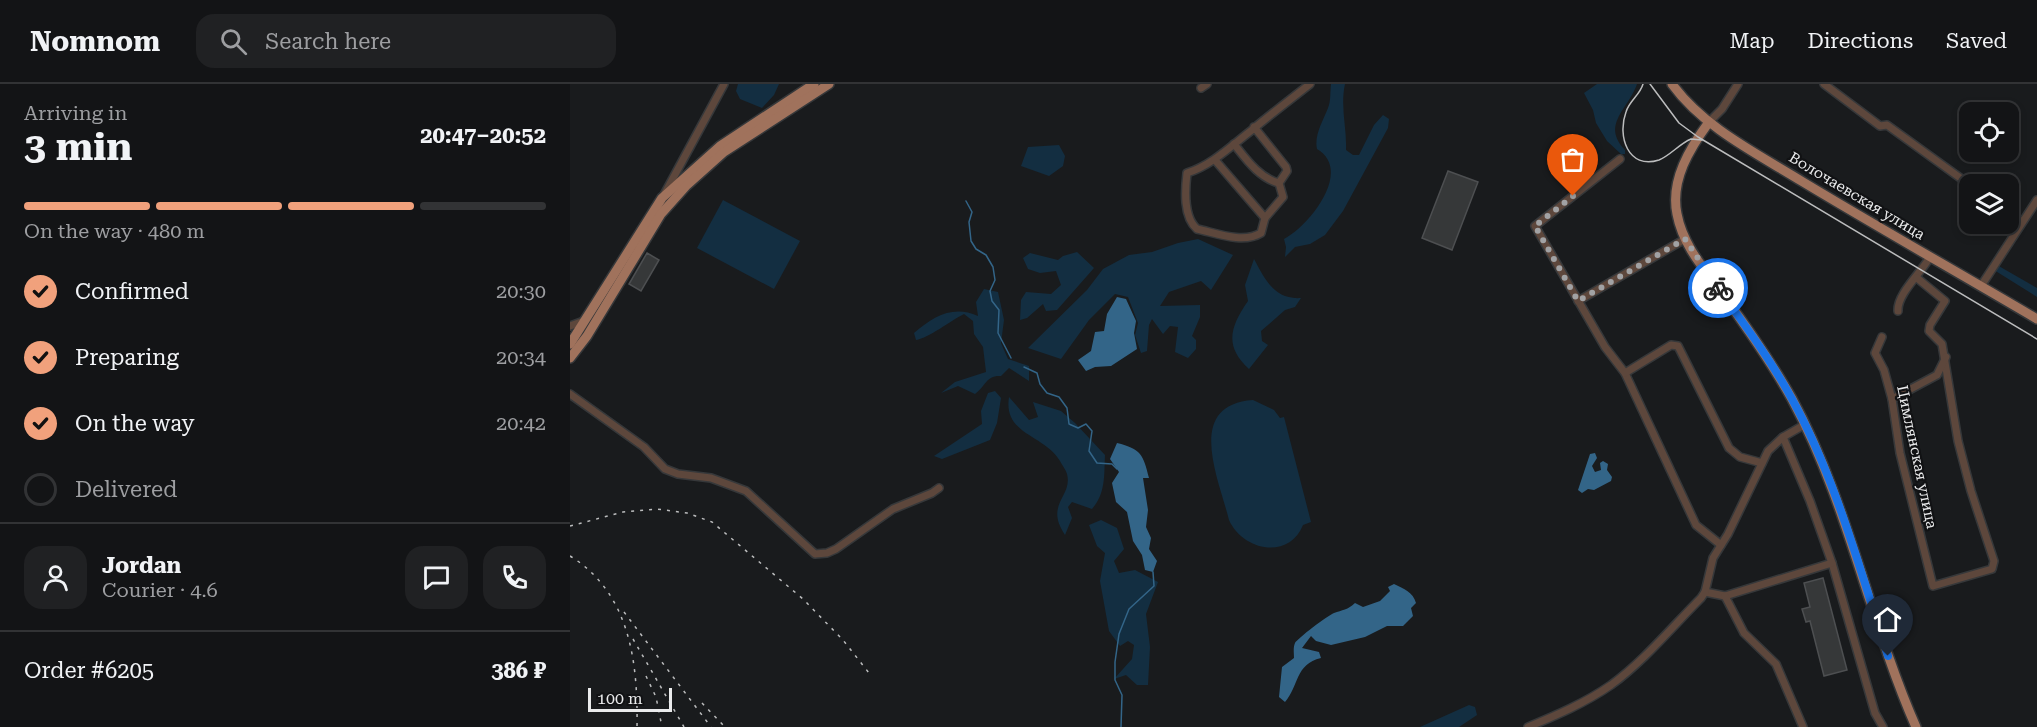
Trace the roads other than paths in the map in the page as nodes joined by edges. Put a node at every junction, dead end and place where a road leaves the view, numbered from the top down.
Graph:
1 (724, 84) edge
2 (814, 84) edge
3 (829, 84) edge
4 (1310, 84) edge
5 (1672, 84) edge
6 (1738, 84) edge
7 (1824, 84) edge
8 (1709, 122) junction
9 (1254, 128) junction
10 (1234, 144) junction
11 (1620, 159) dead end
12 (1215, 160) junction
13 (1959, 177) edge
14 (1280, 180) junction
15 (662, 198) junction
16 (2037, 200) edge
17 (1265, 218) junction
18 (2019, 220) edge
19 (2022, 222) junction
20 (1685, 239) junction
21 (1930, 257) junction
22 (1917, 278) junction
23 (1981, 286) junction
24 (1578, 301) junction
25 (1898, 311) dead end
26 (2037, 319) edge
27 (586, 321) junction
28 (570, 326) edge
29 (1882, 337) dead end
30 (570, 344) edge
31 (1946, 357) junction
32 (570, 358) edge
33 (1625, 373) junction
34 (570, 394) edge
35 (1892, 399) junction
36 (1804, 425) junction
37 (1783, 437) junction
38 (1762, 463) junction
39 (939, 488) dead end
40 (1721, 545) junction
41 (1832, 563) junction
42 (1705, 592) junction
43 (1725, 596) junction
44 (1528, 727) edge
45 (1803, 727) edge
46 (1883, 727) edge
47 (1916, 727) edge

1 - 15 street
2 - 15 main road
3 - 32 main road
4 - 9 street
5 - 8 main road, Волочаевская улица
6 - 8 street
7 - 13 street
8 - 20 main road
8 - 21 main road, Волочаевская улица
9 - 10 street
9 - 14 street
10 - 12 street
10 - 14 street
11 - 24 street
12 - 17 street
12 - 17 street
14 - 17 street
15 - 27 main road
16 - 19 street
18 - 19 street
19 - 23 street
20 - 24 street
20 - 36 main road
21 - 22 street
21 - 23 main road, Волочаевская улица
22 - 25 street
22 - 31 street
23 - 26 main road, Волочаевская улица
24 - 33 street
27 - 28 street
27 - 30 main road
29 - 35 street, Цимлянская улица
31 - 35 street
31 - 35 street, Цимлянская улица
33 - 38 street
33 - 40 street
34 - 39 street
36 - 37 street
36 - 47 main road
37 - 38 street
37 - 41 street
38 - 40 street
40 - 42 street
41 - 43 street
41 - 46 street
42 - 43 street
42 - 44 street
43 - 45 street

